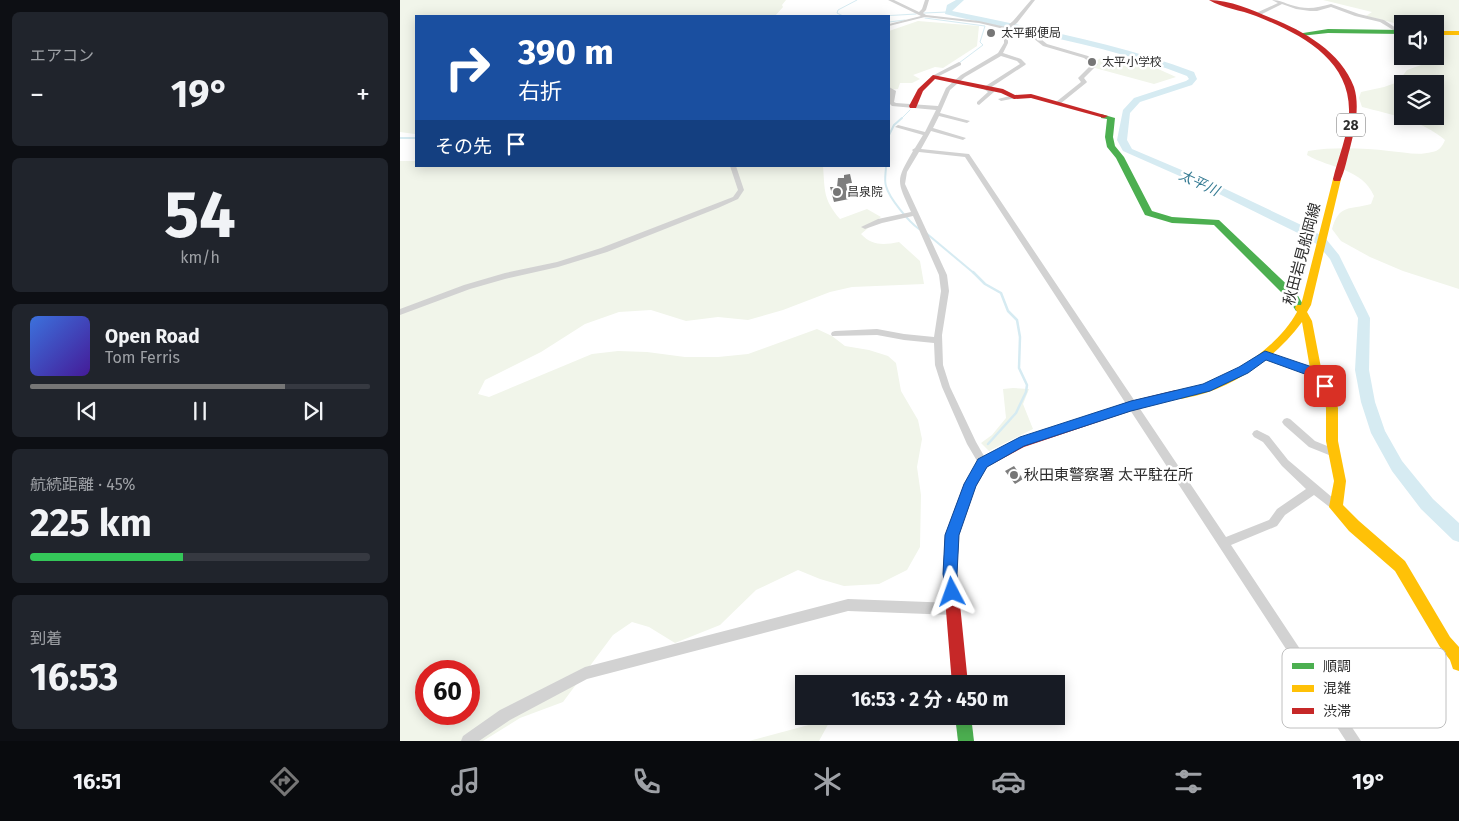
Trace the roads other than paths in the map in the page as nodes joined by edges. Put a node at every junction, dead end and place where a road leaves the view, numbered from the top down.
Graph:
1 (890, 0) edge
2 (927, 0) edge
3 (1032, 0) edge
4 (1212, 0) edge
5 (1274, 0) edge
6 (1281, 3) junction
7 (1258, 14) junction
8 (922, 15) junction
9 (890, 25) edge
10 (1394, 28) edge
11 (1006, 29) junction
12 (1394, 32) edge
13 (1444, 33) edge
14 (1459, 33) edge
15 (1300, 34) junction
16 (1000, 54) junction
17 (959, 64) dead end
18 (933, 77) junction
19 (956, 81) junction
20 (986, 88) junction
21 (1014, 97) junction
22 (890, 99) edge
23 (1001, 99) dead end
24 (979, 103) dead end
25 (1058, 103) junction
26 (913, 106) junction
27 (938, 111) junction
28 (967, 121) dead end
29 (898, 127) dead end
30 (928, 132) junction
31 (963, 138) dead end
32 (915, 150) junction
33 (733, 167) edge
34 (908, 214) junction
35 (865, 227) dead end
36 (400, 312) edge
37 (1302, 313) junction
38 (835, 334) dead end
39 (938, 340) junction
40 (1265, 356) junction
41 (1317, 374) junction
42 (1131, 406) junction
43 (1287, 422) dead end
44 (1257, 434) dead end
45 (1334, 453) junction
46 (983, 463) junction
47 (1314, 489) junction
48 (1336, 507) junction
49 (1224, 543) junction
50 (954, 609) junction
51 (1293, 648) edge
52 (1458, 657) edge
53 (959, 675) edge
54 (964, 725) edge
55 (1345, 728) edge
56 (468, 741) edge
57 (966, 741) edge
58 (1354, 741) edge

1 - 8 street
2 - 8 street
3 - 11 street
4 - 7 main road, 秋田岩見船岡線 / 28
5 - 6 street
6 - 7 street
6 - 10 street
7 - 15 main road, 秋田岩見船岡線 / 28
8 - 9 street
8 - 11 street
11 - 16 street
11 - 25 street
12 - 15 main road
13 - 14 main road
15 - 37 main road, 秋田岩見船岡線 / 28
16 - 19 street
16 - 20 street
17 - 18 street
18 - 19 main road
18 - 26 main road
19 - 20 main road
19 - 27 street
20 - 21 main road
20 - 24 street
21 - 23 street
21 - 25 main road
22 - 26 street
25 - 37 main road
26 - 27 street
27 - 28 street
27 - 30 street
29 - 30 street
30 - 31 street
30 - 32 street
32 - 34 street
32 - 42 street
33 - 36 street
34 - 35 street
34 - 39 street
37 - 40 main road, 秋田岩見船岡線 / 28
37 - 41 main road
38 - 39 street
39 - 46 street
40 - 41 street
40 - 42 main road, 秋田岩見船岡線 / 28
41 - 45 main road
42 - 46 main road, 秋田岩見船岡線 / 28
42 - 49 street
43 - 45 street
44 - 47 street
45 - 48 main road
46 - 50 main road, 秋田岩見船岡線 / 28
47 - 48 street
47 - 49 street
48 - 52 main road
49 - 51 street
50 - 53 main road, 秋田岩見船岡線 / 28
50 - 56 street
54 - 57 main road
55 - 58 street

